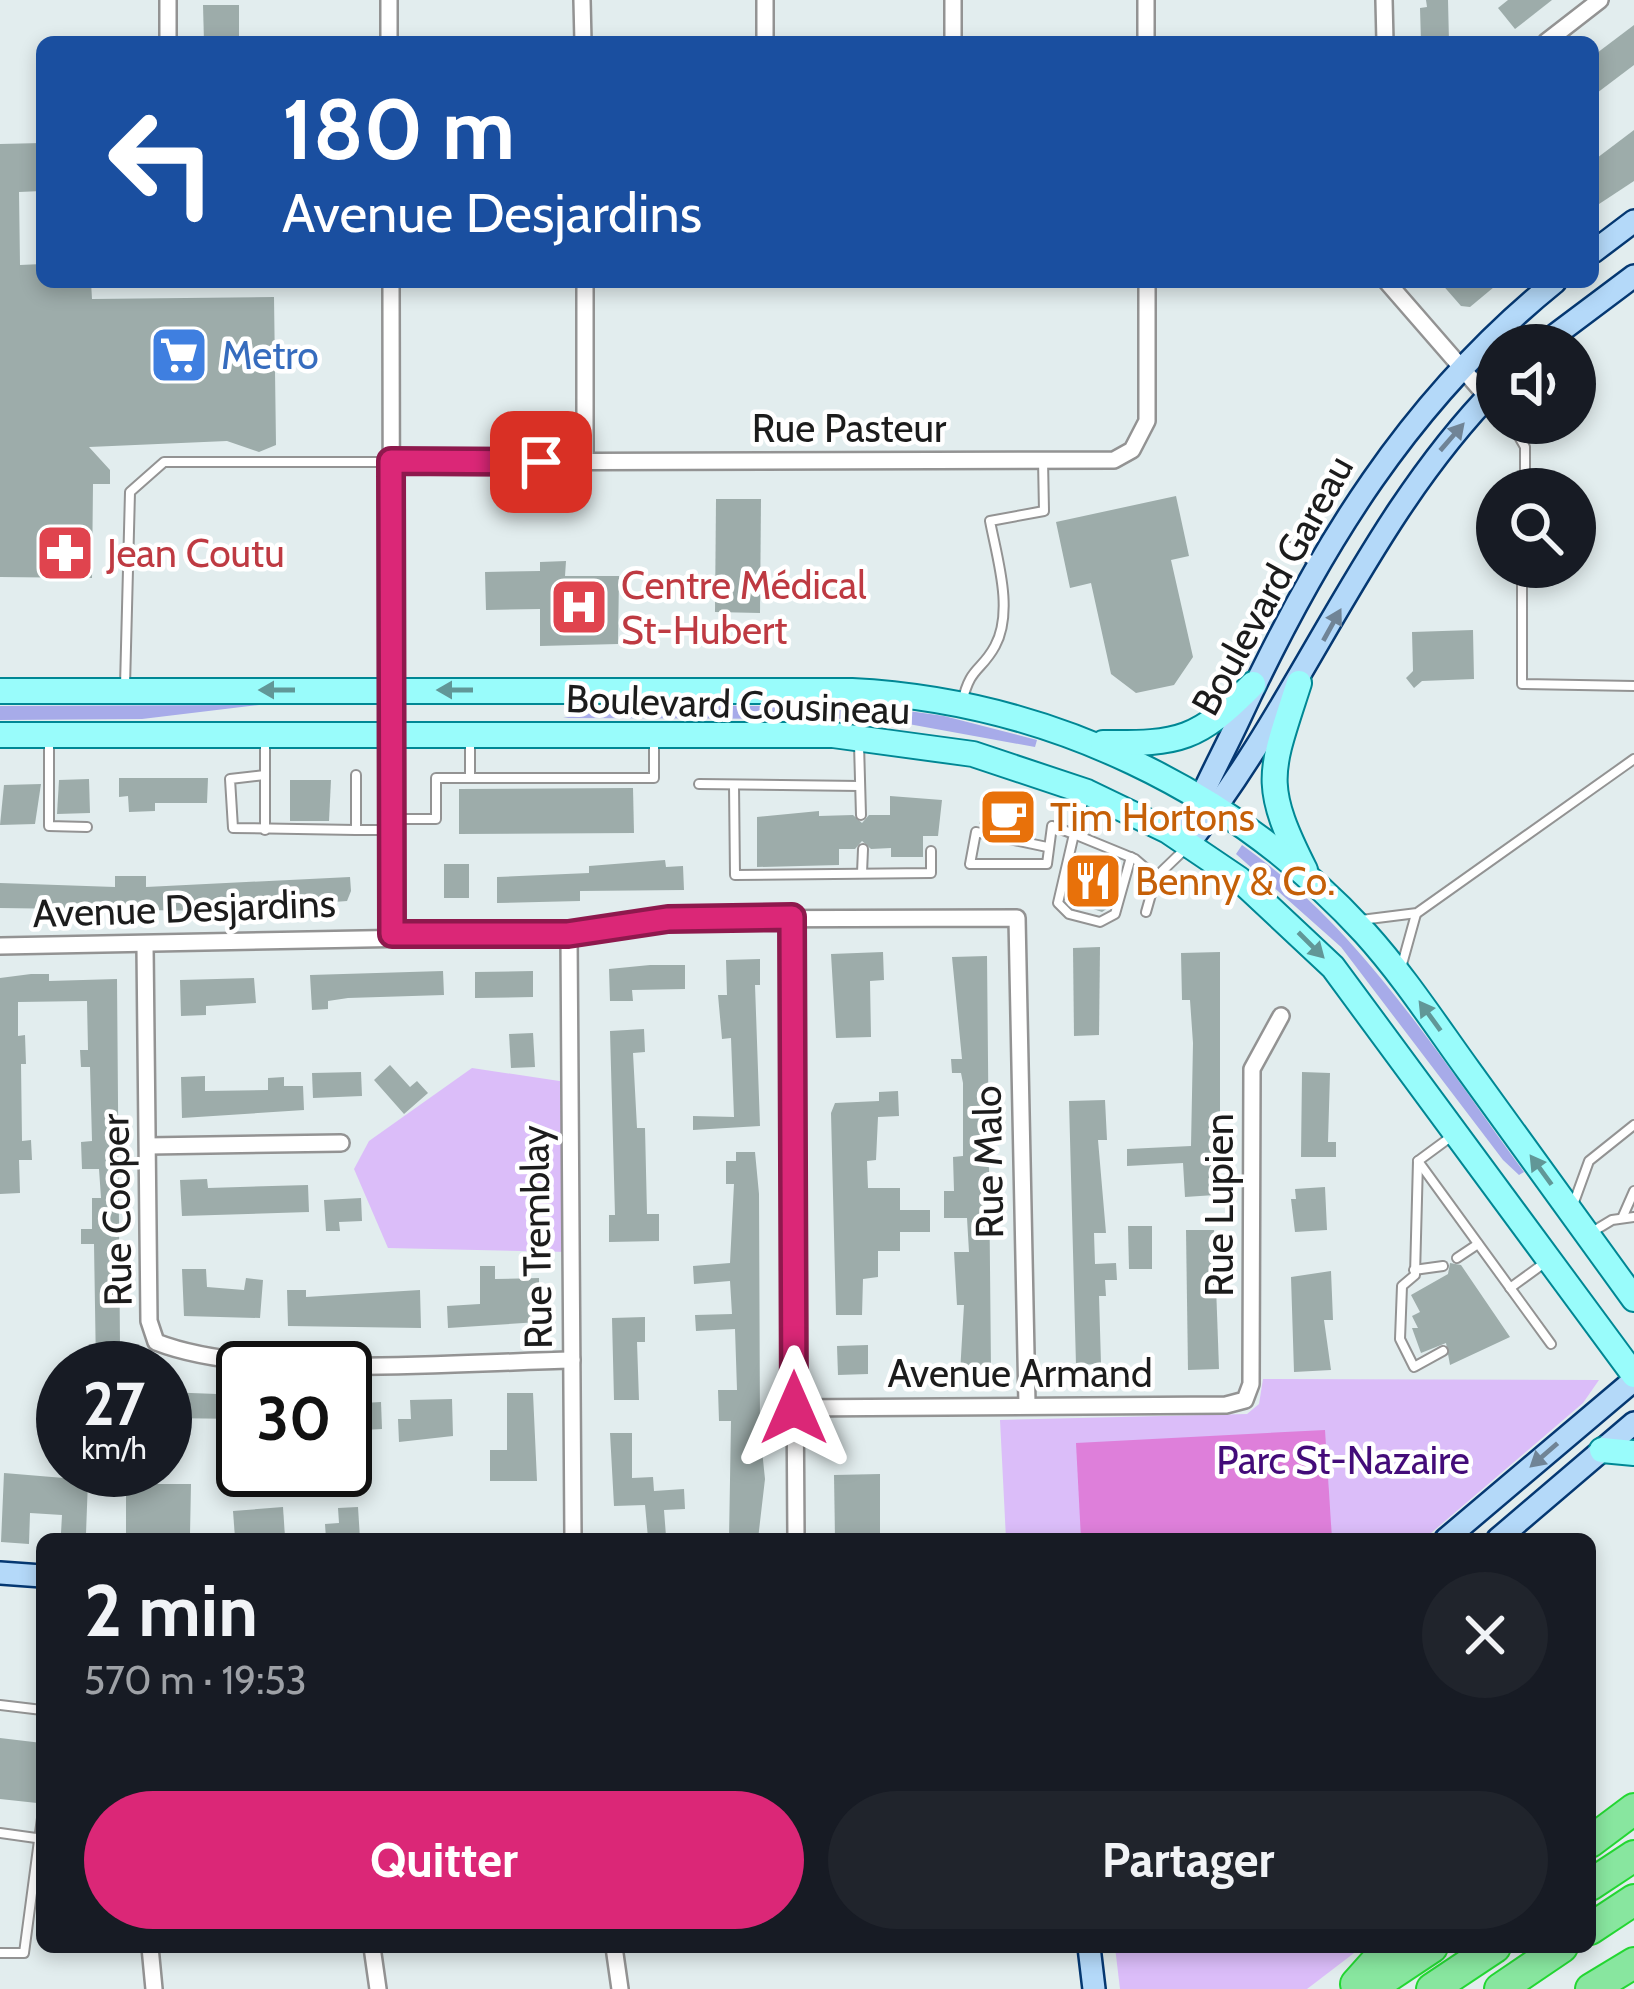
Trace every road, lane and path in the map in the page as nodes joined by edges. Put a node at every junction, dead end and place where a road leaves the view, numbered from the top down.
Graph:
1 (168, 0) edge
2 (389, 0) edge
3 (582, 0) edge
4 (765, 0) edge
5 (953, 0) edge
6 (1146, 0) edge
7 (1384, 0) edge
8 (1600, 0) edge
9 (168, 36) edge
10 (389, 36) edge
11 (583, 36) edge
12 (765, 36) edge
13 (953, 36) edge
14 (1146, 36) edge
15 (1385, 36) edge
16 (1554, 36) edge
17 (1634, 221) edge
18 (1599, 247) edge
19 (1634, 275) edge
20 (391, 288) edge
21 (585, 288) edge
22 (1147, 288) edge
23 (1392, 288) edge
24 (1548, 288) edge
25 (1570, 324) edge
26 (1461, 367) junction
27 (1476, 381) edge
28 (1476, 418) edge
29 (1043, 460) junction
30 (391, 461) junction
31 (585, 462) junction
32 (1288, 547) dead end
33 (1318, 564) junction
34 (1522, 588) edge
35 (1299, 683) junction
36 (1253, 684) junction
37 (1634, 686) edge
38 (394, 690) junction
39 (0, 691) edge
40 (125, 691) junction
41 (961, 704) junction
42 (265, 734) junction
43 (392, 734) junction
44 (654, 734) junction
45 (0, 735) edge
46 (470, 735) junction
47 (49, 736) junction
48 (860, 736) junction
49 (1088, 742) junction
50 (1634, 759) edge
51 (265, 775) junction
52 (356, 775) dead end
53 (470, 778) junction
54 (699, 784) dead end
55 (734, 784) junction
56 (860, 786) junction
57 (1087, 792) junction
58 (1208, 803) junction
59 (861, 815) dead end
60 (392, 824) junction
61 (86, 826) dead end
62 (266, 830) junction
63 (356, 830) junction
64 (1073, 834) junction
65 (1047, 847) junction
66 (1182, 848) junction
67 (863, 849) dead end
68 (931, 851) dead end
69 (1131, 856) junction
70 (862, 873) junction
71 (1156, 877) junction
72 (1309, 878) junction
73 (1146, 912) dead end
74 (1417, 913) junction
75 (792, 917) junction
76 (1017, 918) joint
77 (1351, 919) junction
78 (392, 934) junction
79 (568, 934) junction
80 (0, 946) edge
81 (145, 946) junction
82 (1400, 976) junction
83 (1281, 1016) dead end
84 (1634, 1125) edge
85 (1458, 1132) junction
86 (340, 1143) dead end
87 (148, 1146) junction
88 (1418, 1161) junction
89 (1634, 1191) edge
90 (1571, 1212) junction
91 (1629, 1216) edge
92 (1588, 1235) junction
93 (1478, 1244) junction
94 (1457, 1258) dead end
95 (1550, 1259) junction
96 (1443, 1266) dead end
97 (1414, 1270) junction
98 (1510, 1288) junction
99 (1632, 1291) edge
100 (1551, 1344) dead end
101 (1443, 1351) dead end
102 (572, 1360) junction
103 (1634, 1378) edge
104 (1245, 1400) joint
105 (1028, 1404) junction
106 (794, 1408) junction
107 (1634, 1423) edge
108 (1602, 1450) junction
109 (1634, 1453) edge
110 (573, 1533) edge
111 (796, 1533) edge
112 (1452, 1533) edge
113 (1505, 1533) edge
114 (0, 1573) edge
115 (36, 1576) edge
116 (0, 1705) edge
117 (36, 1709) edge
118 (1633, 1809) edge
119 (1596, 1820) edge
120 (0, 1833) edge
121 (1596, 1837) edge
122 (36, 1838) joint
123 (1634, 1856) edge
124 (1596, 1881) edge
125 (1634, 1900) edge
126 (1596, 1925) edge
127 (0, 1952) edge
128 (151, 1953) edge
129 (373, 1953) edge
130 (615, 1953) edge
131 (1089, 1953) edge
132 (1384, 1953) edge
133 (1423, 1953) edge
134 (1487, 1953) edge
135 (1553, 1953) edge
136 (1634, 1963) edge
137 (154, 1989) edge
138 (378, 1989) edge
139 (620, 1989) edge
140 (1094, 1989) edge
141 (1352, 1989) edge
142 (1370, 1989) edge
143 (1432, 1989) edge
144 (1500, 1989) edge
145 (1592, 1989) edge

1 - 9 street
2 - 10 street
3 - 11 street
4 - 12 street
5 - 13 street
6 - 14 street
7 - 15 street
8 - 16 street
17 - 18 street
19 - 25 street
20 - 30 street
21 - 31 street
22 - 29 street, Rue Pasteur
23 - 26 street
24 - 26 street, Boulevard Gareau
26 - 27 street
26 - 33 street, Boulevard Gareau
35 -> 28 street, Boulevard Gareau
29 - 31 street, Rue Pasteur
29 - 41 lane
30 - 31 street, Rue Pasteur
30 - 38 street
30 - 40 lane
32 - 33 lane
33 - 36 street, Boulevard Gareau
34 - 37 lane
35 - 58 street, Boulevard Gareau
35 - 72 main road
36 - 49 main road
36 - 58 street, Boulevard Gareau
38 -> 40 main road, Boulevard Cousineau
41 -> 38 main road, Boulevard Cousineau
38 - 43 street
39 - 40 main road, Boulevard Cousineau
41 - 49 main road, Boulevard Cousineau
42 - 43 main road, Boulevard Cousineau
42 - 47 main road, Boulevard Cousineau
42 - 51 lane
43 - 46 main road, Boulevard Cousineau
43 - 60 street
44 - 46 main road, Boulevard Cousineau
44 - 48 main road, Boulevard Cousineau
44 - 53 lane
45 - 47 main road, Boulevard Cousineau
46 - 53 lane
47 - 61 lane
48 - 56 lane
48 - 57 main road, Boulevard Cousineau
49 - 58 main road, Boulevard Cousineau
50 - 74 lane
51 - 62 lane
51 - 62 lane
52 - 63 lane
53 - 60 lane
54 - 55 lane
55 - 56 lane
55 - 70 lane
56 - 59 lane
57 - 64 lane
57 - 66 main road, Boulevard Cousineau
58 - 66 street, Boulevard Gareau
58 - 72 main road, Boulevard Cousineau
60 - 63 lane
60 - 78 street
62 - 63 lane
64 - 65 lane
64 - 69 lane
64 - 69 lane
65 - 65 lane
66 - 71 lane
66 -> 85 main road, Boulevard Cousineau
67 - 70 lane
68 - 70 lane
69 - 71 lane
71 - 73 lane
72 - 77 main road, Boulevard Cousineau
74 - 77 lane
74 - 82 lane
75 - 76 street, Avenue Desjardins
75 - 79 street, Avenue Desjardins
75 - 106 street
76 - 105 street, Rue Malo
77 - 82 main road, Boulevard Cousineau
78 - 79 street, Avenue Desjardins
78 - 81 street, Avenue Desjardins
79 - 102 street, Rue Tremblay
80 - 81 street, Avenue Desjardins
81 - 87 street, Rue Cooper
90 -> 82 main road, Boulevard Cousineau
83 - 104 street, Rue Lupien
84 - 90 lane
85 - 88 lane
85 - 95 main road, Boulevard Cousineau
86 - 87 street
87 - 102 street, Rue Cooper
88 - 93 lane
88 - 97 lane
89 - 91 lane
90 - 92 main road, Boulevard Cousineau
91 - 92 lane
92 - 99 main road, Boulevard Cousineau
93 - 94 lane
93 - 98 lane
95 - 98 lane
95 - 103 main road, Boulevard Cousineau
96 - 97 lane
97 - 101 lane
98 - 100 lane
102 - 110 street, Rue Tremblay
103 -> 112 street
104 - 105 street, Avenue Armand
105 - 106 street, Avenue Armand
106 - 111 street
107 - 108 street
108 - 109 main road
108 - 113 street
114 - 115 street
116 - 117 lane
118 - 119 highway
118 - 121 highway
120 - 122 lane
122 - 127 lane
123 - 124 highway
125 - 126 highway
128 - 137 street
129 - 138 street
130 - 139 street
131 - 140 street
132 - 141 highway
133 - 142 highway
134 - 143 highway
135 - 144 highway
136 - 145 highway

